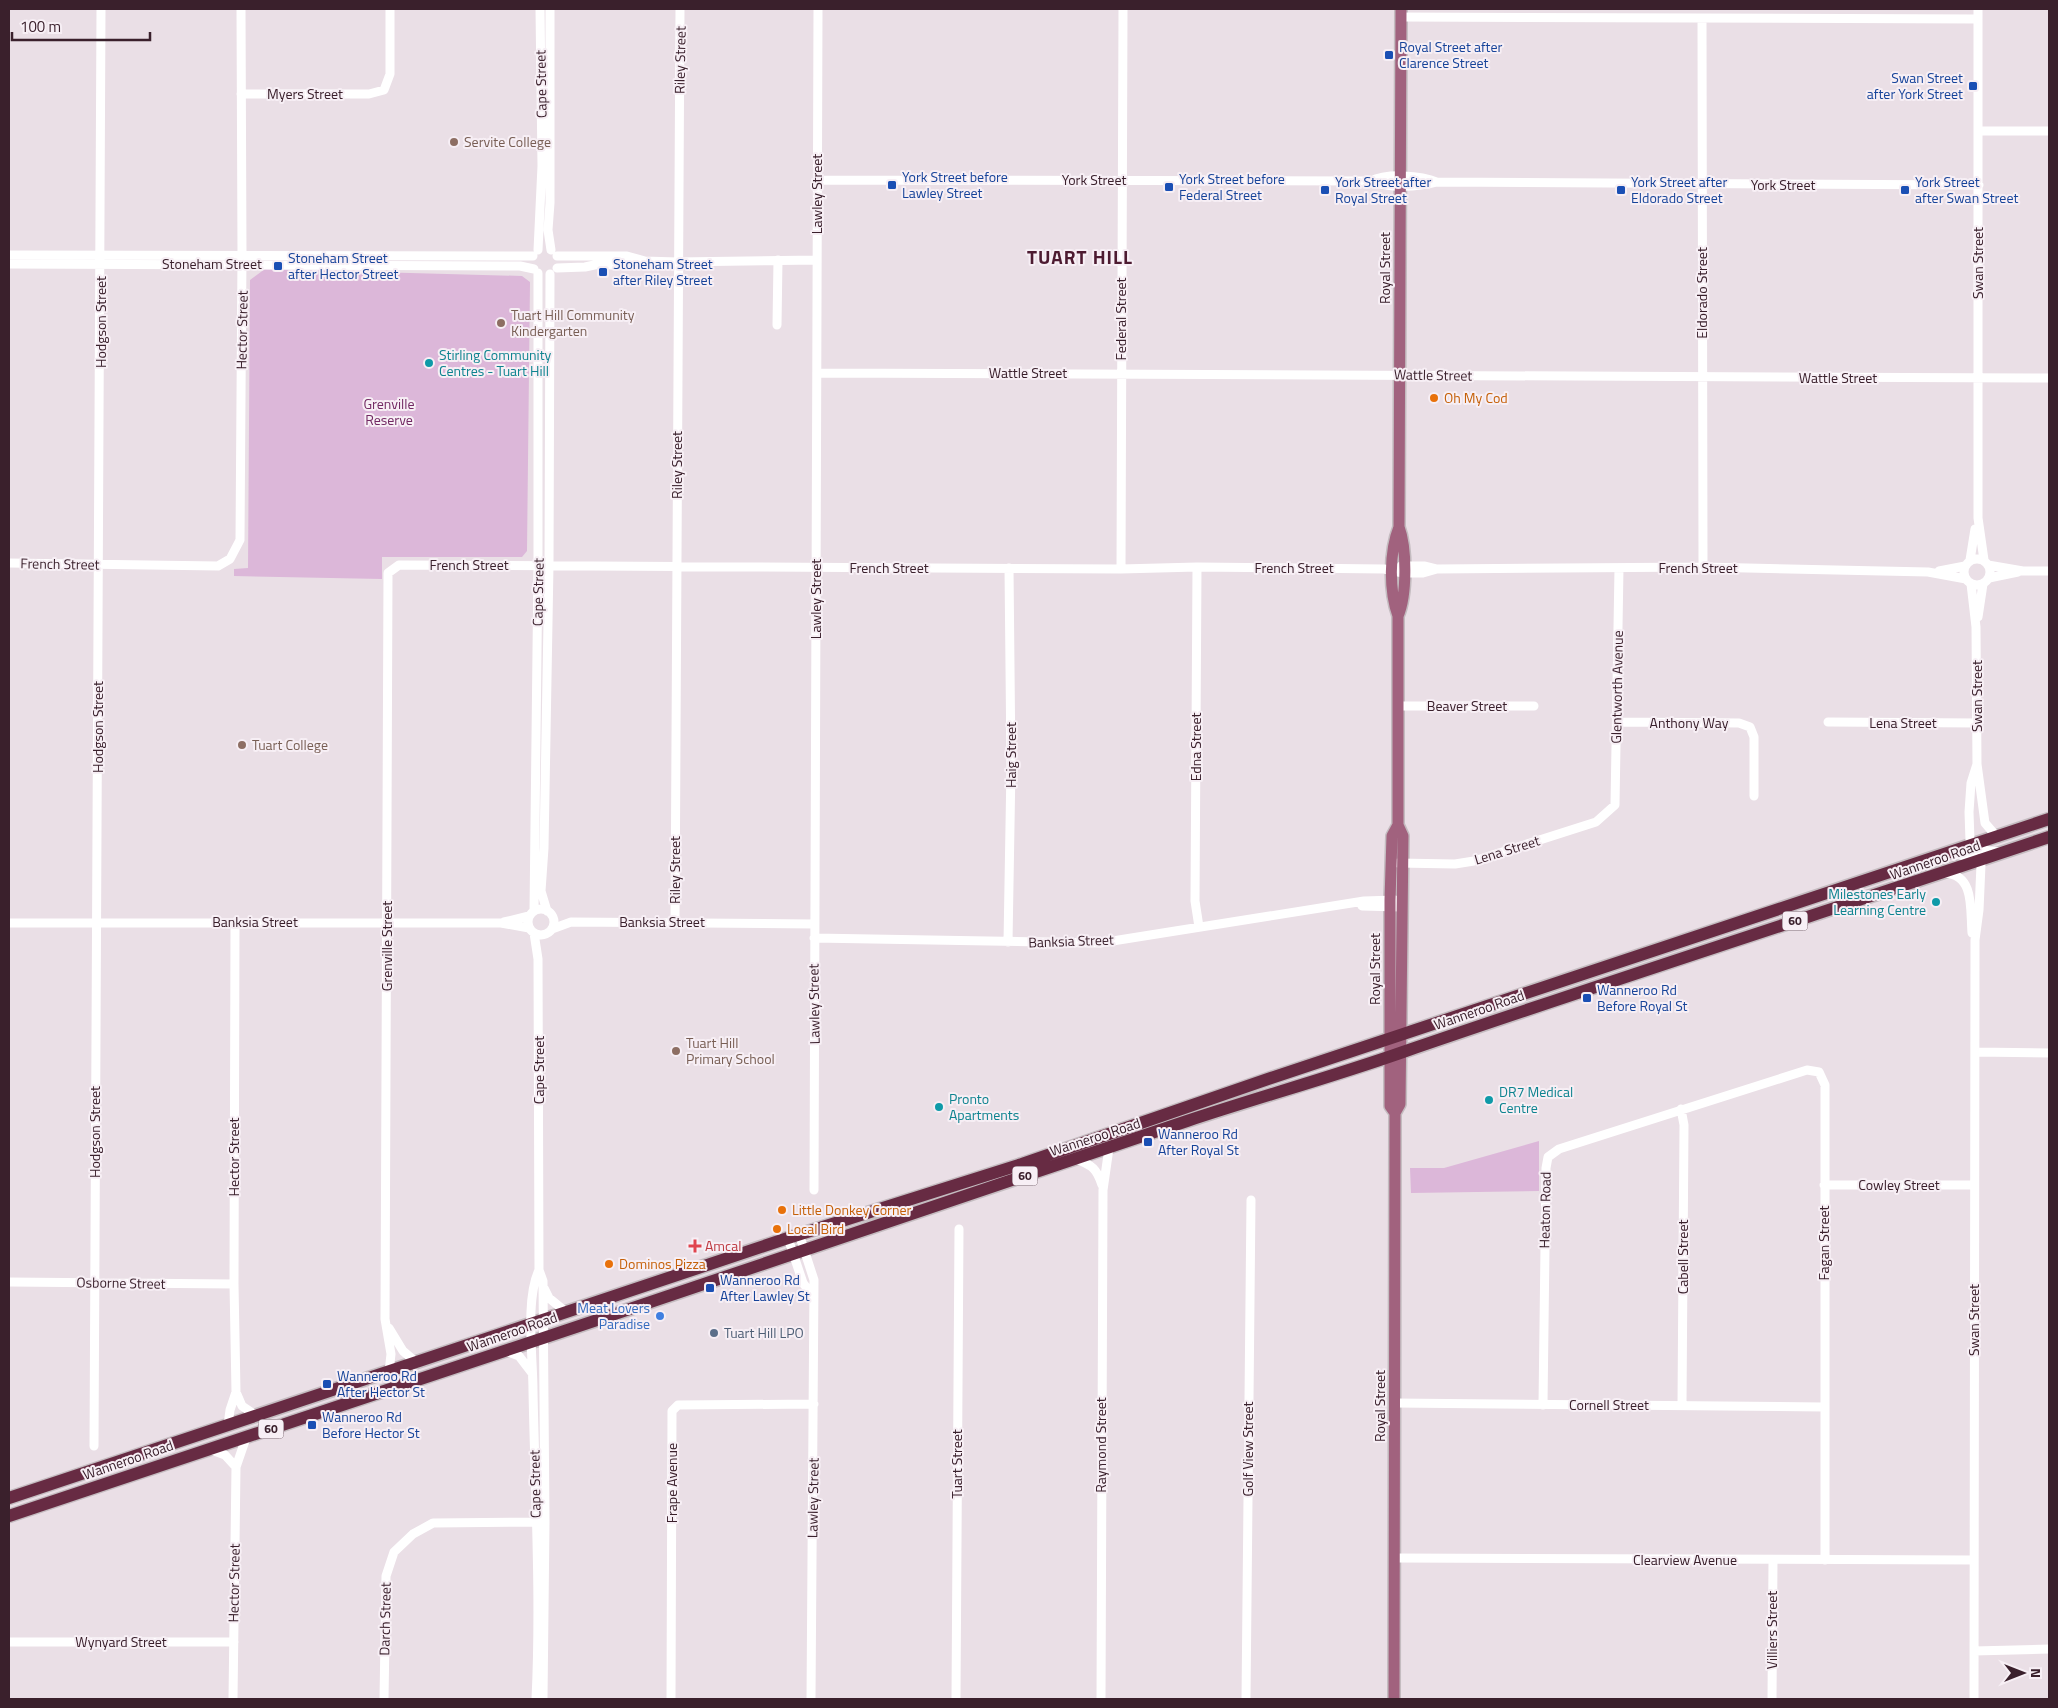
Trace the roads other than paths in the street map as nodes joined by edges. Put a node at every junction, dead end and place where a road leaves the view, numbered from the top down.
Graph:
1 (101, 9) edge
2 (241, 9) edge
3 (390, 9) edge
4 (540, 9) edge
5 (550, 9) edge
6 (680, 9) edge
7 (818, 9) edge
8 (1123, 9) edge
9 (1978, 9) edge
10 (1401, 13) edge
11 (1702, 19) junction
12 (1978, 19) junction
13 (241, 94) junction
14 (1978, 131) junction
15 (2049, 132) edge
16 (818, 180) junction
17 (1122, 180) junction
18 (1400, 181) junction
19 (1702, 184) junction
20 (1979, 185) junction
21 (535, 253) junction
22 (554, 253) junction
23 (9, 255) edge
24 (242, 260) junction
25 (778, 260) junction
26 (817, 260) junction
27 (101, 261) junction
28 (645, 261) junction
29 (677, 262) junction
30 (9, 264) edge
31 (536, 271) junction
32 (553, 271) junction
33 (777, 325) dead end
34 (817, 373) junction
35 (1121, 374) junction
36 (1400, 375) junction
37 (1702, 378) junction
38 (1977, 378) junction
39 (2049, 378) edge
40 (1978, 518) junction
41 (230, 559) joint
42 (1986, 562) junction
43 (9, 563) edge
44 (1968, 563) junction
45 (99, 564) junction
46 (538, 564) junction
47 (549, 564) junction
48 (676, 566) junction
49 (1197, 567) junction
50 (1702, 567) junction
51 (816, 568) junction
52 (1009, 568) junction
53 (1619, 568) junction
54 (1400, 569) junction
55 (1121, 570) junction
56 (2023, 571) junction
57 (2049, 571) edge
58 (1928, 572) junction
59 (388, 573) joint
60 (1968, 581) junction
61 (1986, 581) junction
62 (1976, 627) junction
63 (1399, 706) junction
64 (1534, 706) dead end
65 (1617, 722) junction
66 (1828, 722) dead end
67 (1977, 723) junction
68 (1977, 764) junction
69 (1754, 796) dead end
70 (1614, 806) joint
71 (2049, 819) edge
72 (1997, 837) junction
73 (2049, 837) edge
74 (1971, 846) junction
75 (2003, 852) junction
76 (1950, 853) junction
77 (1979, 861) junction
78 (1397, 863) junction
79 (1940, 873) junction
80 (1395, 903) junction
81 (549, 913) junction
82 (532, 914) junction
83 (235, 922) junction
84 (572, 922) junction
85 (675, 922) junction
86 (9, 923) edge
87 (96, 923) junction
88 (388, 923) junction
89 (501, 923) junction
90 (814, 924) junction
91 (1199, 927) junction
92 (532, 931) junction
93 (549, 931) junction
94 (814, 938) junction
95 (1975, 940) junction
96 (1008, 942) junction
97 (538, 959) junction
98 (1395, 1037) junction
99 (1975, 1052) junction
100 (2049, 1052) edge
101 (1395, 1055) junction
102 (1681, 1109) junction
103 (1109, 1148) junction
104 (1076, 1159) junction
105 (1824, 1185) junction
106 (1974, 1185) junction
107 (814, 1190) dead end
108 (1103, 1190) junction
109 (1251, 1200) dead end
110 (959, 1229) dead end
111 (794, 1236) junction
112 (799, 1253) junction
113 (772, 1263) junction
114 (539, 1270) junction
115 (682, 1273) junction
116 (9, 1282) edge
117 (95, 1283) junction
118 (234, 1284) junction
119 (543, 1285) junction
120 (628, 1291) junction
121 (680, 1293) junction
122 (566, 1312) junction
123 (385, 1319) junction
124 (538, 1321) junction
125 (537, 1339) junction
126 (504, 1351) junction
127 (417, 1363) junction
128 (389, 1372) junction
129 (533, 1374) junction
130 (236, 1392) junction
131 (1395, 1403) junction
132 (814, 1404) junction
133 (1543, 1405) junction
134 (1682, 1405) junction
135 (1823, 1407) junction
136 (257, 1416) junction
137 (228, 1425) junction
138 (246, 1438) junction
139 (94, 1446) dead end
140 (209, 1449) junction
141 (236, 1468) junction
142 (9, 1498) edge
143 (9, 1516) edge
144 (540, 1522) junction
145 (1395, 1558) junction
146 (1772, 1560) junction
147 (1825, 1560) junction
148 (1974, 1560) junction
149 (9, 1642) edge
150 (234, 1642) junction
151 (2049, 1649) edge
152 (1974, 1651) junction
153 (233, 1699) edge
154 (384, 1699) edge
155 (536, 1699) edge
156 (543, 1699) edge
157 (671, 1699) edge
158 (812, 1699) edge
159 (956, 1699) edge
160 (1100, 1699) edge
161 (1246, 1699) edge
162 (1394, 1699) edge
163 (1772, 1699) edge
164 (1974, 1699) edge

1 - 27 street, Hodgson Street
2 - 13 street, Hector Street
3 - 13 street, Myers Street
4 - 21 street, Cape Street
5 - 22 street, Cape Street
6 - 29 street, Riley Street
7 - 16 street, Lawley Street
8 - 17 street, Federal Street
9 - 12 street, Swan Street
10 - 11 street
10 - 18 main road, Royal Street
11 - 12 street
11 - 19 street, Eldorado Street
12 - 14 street, Swan Street
13 - 24 street, Hector Street
14 - 15 street
14 - 20 street, Swan Street
16 - 17 street, York Street
16 - 26 street, Lawley Street
17 - 18 street, York Street
17 - 35 street, Federal Street
18 - 19 street, York Street
18 - 36 main road, Royal Street
19 - 20 street, York Street
19 - 37 street, Eldorado Street
20 - 38 street, Swan Street
21 - 22 street
21 - 24 street, Stoneham Street
21 - 31 street, Cape Street
22 - 28 street
22 - 32 street, Cape Street
23 - 27 street, Stoneham Street
24 - 27 street, Stoneham Street
24 - 31 street, Stoneham Street
24 - 41 street, Hector Street
25 - 26 street
25 - 29 street
25 - 33 street
26 - 34 street, Lawley Street
27 - 30 street, Stoneham Street
27 - 45 street, Hodgson Street
28 - 29 street
28 - 32 street
29 - 48 street, Riley Street
31 - 32 street
31 - 46 street, Cape Street
32 - 47 street, Cape Street
34 - 35 street, Wattle Street
34 - 51 street, Lawley Street
35 - 36 street, Wattle Street
35 - 55 street, Federal Street
36 - 37 street, Wattle Street
36 - 54 main road, Royal Street
37 - 38 street, Wattle Street
37 - 50 street, Eldorado Street
38 - 39 street, Wattle Street
38 - 40 street, Swan Street
40 - 42 street, Swan Street
40 - 44 street, Swan Street
41 - 45 street, French Street
42 - 44 street, French Street
42 - 56 street
42 - 61 street, Swan Street
43 - 45 street, French Street
44 - 58 street, French Street
44 - 60 street, Swan Street
45 - 87 street, Hodgson Street
46 - 47 street, French Street
46 - 59 street, French Street
46 - 82 street, Cape Street
47 - 48 street, French Street
47 - 81 street, Cape Street
48 - 51 street, French Street
48 - 85 street, Riley Street
49 - 54 street, French Street
49 - 55 street, French Street
49 - 91 street, Edna Street
50 - 53 street, French Street
50 - 58 street, French Street
51 - 52 street, French Street
51 - 90 street, Lawley Street
52 - 55 street, French Street
52 - 96 street, Haig Street
53 - 54 street, French Street
53 - 65 street, Glentworth Avenue
54 - 63 main road, Royal Street
56 - 57 street
56 - 61 street
58 - 60 street, French Street
59 - 88 street, Grenville Street
60 - 61 street, French Street
60 - 62 street, Swan Street
61 - 62 street, Swan Street
62 - 67 street, Swan Street
63 - 64 street, Beaver Street
63 - 78 main road, Royal Street
65 - 69 street, Anthony Way
65 - 70 street, Glentworth Avenue
66 - 67 street, Lena Street
67 - 68 street, Swan Street
68 - 72 street, Swan Street
68 - 74 street, Swan Street
70 - 78 street, Lena Street
71 - 72 highway, Wanneroo Road / 60
72 - 74 highway, Wanneroo Road / 60
73 - 75 highway, Wanneroo Road / 60
74 - 75 street
74 - 76 highway, Wanneroo Road / 60
75 - 77 highway, Wanneroo Road / 60
76 - 77 street
76 - 98 highway, Wanneroo Road / 60
77 - 79 highway, Wanneroo Road / 60
77 - 95 street, Swan Street
78 - 80 main road, Royal Street
79 - 95 street, Swan Street
79 - 101 highway, Wanneroo Road / 60
80 - 91 street, Banksia Street
80 - 98 main road, Royal Street
81 - 82 street
81 - 84 street, Banksia Street
81 - 93 street, Cape Street
82 - 89 street, Banksia Street
82 - 92 street, Cape Street
83 - 87 street, Banksia Street
83 - 88 street, Banksia Street
83 - 118 street, Hector Street
84 - 85 street, Banksia Street
84 - 93 street, Banksia Street
85 - 90 street, Banksia Street
86 - 87 street, Banksia Street
87 - 117 street, Hodgson Street
88 - 89 street, Banksia Street
88 - 123 street, Grenville Street
89 - 92 street, Banksia Street
90 - 94 street, Lawley Street
91 - 96 street, Banksia Street
92 - 93 street
92 - 97 street, Cape Street
93 - 97 street, Cape Street
94 - 96 street, Banksia Street
94 - 107 street, Lawley Street
95 - 99 street, Swan Street
97 - 114 street, Cape Street
98 - 101 main road, Royal Street
98 - 111 highway, Wanneroo Road / 60
99 - 100 street
99 - 106 street, Swan Street
101 - 103 highway, Wanneroo Road / 60
101 - 131 main road, Royal Street
102 - 105 street, Fagan Street
102 - 133 street, Heaton Road
102 - 134 street, Cabell Street
103 - 104 highway, Wanneroo Road / 60
103 - 108 street, Raymond Street
104 - 108 street, Raymond Street
104 - 112 highway, Wanneroo Road / 60
105 - 106 street, Cowley Street
105 - 135 street, Fagan Street
106 - 148 street, Swan Street
108 - 160 street, Raymond Street
109 - 161 street, Golf View Street
110 - 159 street, Tuart Street
111 - 112 street, Lawley Street
111 - 115 highway, Wanneroo Road / 60
112 - 113 highway, Wanneroo Road / 60
112 - 132 street, Lawley Street
113 - 115 highway
113 - 121 highway, Wanneroo Road / 60
114 - 119 street, Cape Street
114 - 124 street, Cape Street
115 - 120 highway, Wanneroo Road / 60
116 - 117 street, Osborne Street
117 - 118 street, Osborne Street
117 - 139 street, Hodgson Street
118 - 130 street, Hector Street
119 - 122 street
119 - 124 street, Cape Street
120 - 121 highway
120 - 122 highway, Wanneroo Road / 60
121 - 125 highway, Wanneroo Road / 60
122 - 124 highway, Wanneroo Road / 60
123 - 127 street, Grenville Street
123 - 128 street, Grenville Street
124 - 125 street, Cape Street
124 - 127 highway, Wanneroo Road / 60
125 - 126 highway, Wanneroo Road / 60
125 - 129 street, Cape Street
125 - 144 street, Cape Street
126 - 129 street
126 - 138 highway, Wanneroo Road / 60
127 - 128 highway, Wanneroo Road / 60
128 - 136 highway, Wanneroo Road / 60
129 - 144 street, Cape Street
130 - 136 street
130 - 137 street, Hector Street
131 - 133 street, Cornell Street
131 - 145 main road, Royal Street
132 - 157 street, Frape Avenue
132 - 158 street, Lawley Street
133 - 134 street, Cornell Street
134 - 135 street, Cornell Street
135 - 147 street, Fagan Street
136 - 137 highway, Wanneroo Road / 60
137 - 142 highway, Wanneroo Road / 60
138 - 140 highway, Wanneroo Road / 60
138 - 141 street, Hector Street
140 - 141 street
140 - 143 highway, Wanneroo Road / 60
141 - 150 street, Hector Street
144 - 154 street, Darch Street
144 - 155 street, Cape Street
144 - 156 street, Cape Street
145 - 146 street, Clearview Avenue
145 - 162 main road, Royal Street
146 - 147 street, Clearview Avenue
146 - 163 street, Villiers Street
147 - 148 street, Clearview Avenue
148 - 152 street, Swan Street
149 - 150 street, Wynyard Street
150 - 153 street, Hector Street
151 - 152 street
152 - 164 street, Swan Street

